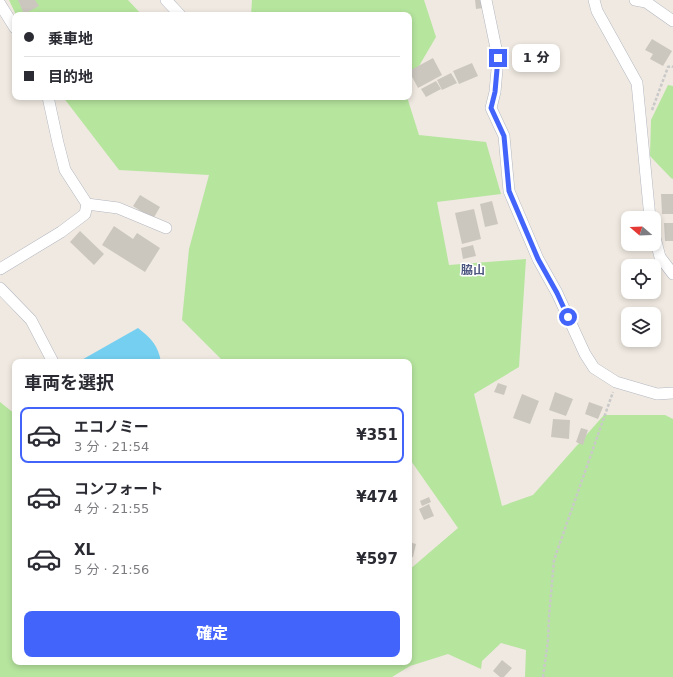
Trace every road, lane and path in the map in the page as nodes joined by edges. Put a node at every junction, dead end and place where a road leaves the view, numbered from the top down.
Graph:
1 (166, 0) edge
2 (486, 0) edge
3 (594, 0) edge
4 (636, 0) edge
5 (0, 4) edge
6 (177, 12) edge
7 (673, 21) edge
8 (12, 23) edge
9 (673, 68) edge
10 (49, 100) edge
11 (641, 122) junction
12 (86, 204) junction
13 (649, 211) edge
14 (166, 228) dead end
15 (658, 251) edge
16 (0, 270) edge
17 (673, 274) edge
18 (0, 288) edge
19 (51, 359) edge
20 (616, 382) junction
21 (673, 392) edge
22 (543, 677) edge

1 - 6 street
2 - 20 street
3 - 11 street
4 - 7 street
5 - 8 street
9 - 11 path
10 - 12 street
11 - 13 street
12 - 14 street
12 - 16 street
15 - 17 street
18 - 19 street
20 - 21 street
20 - 22 path

